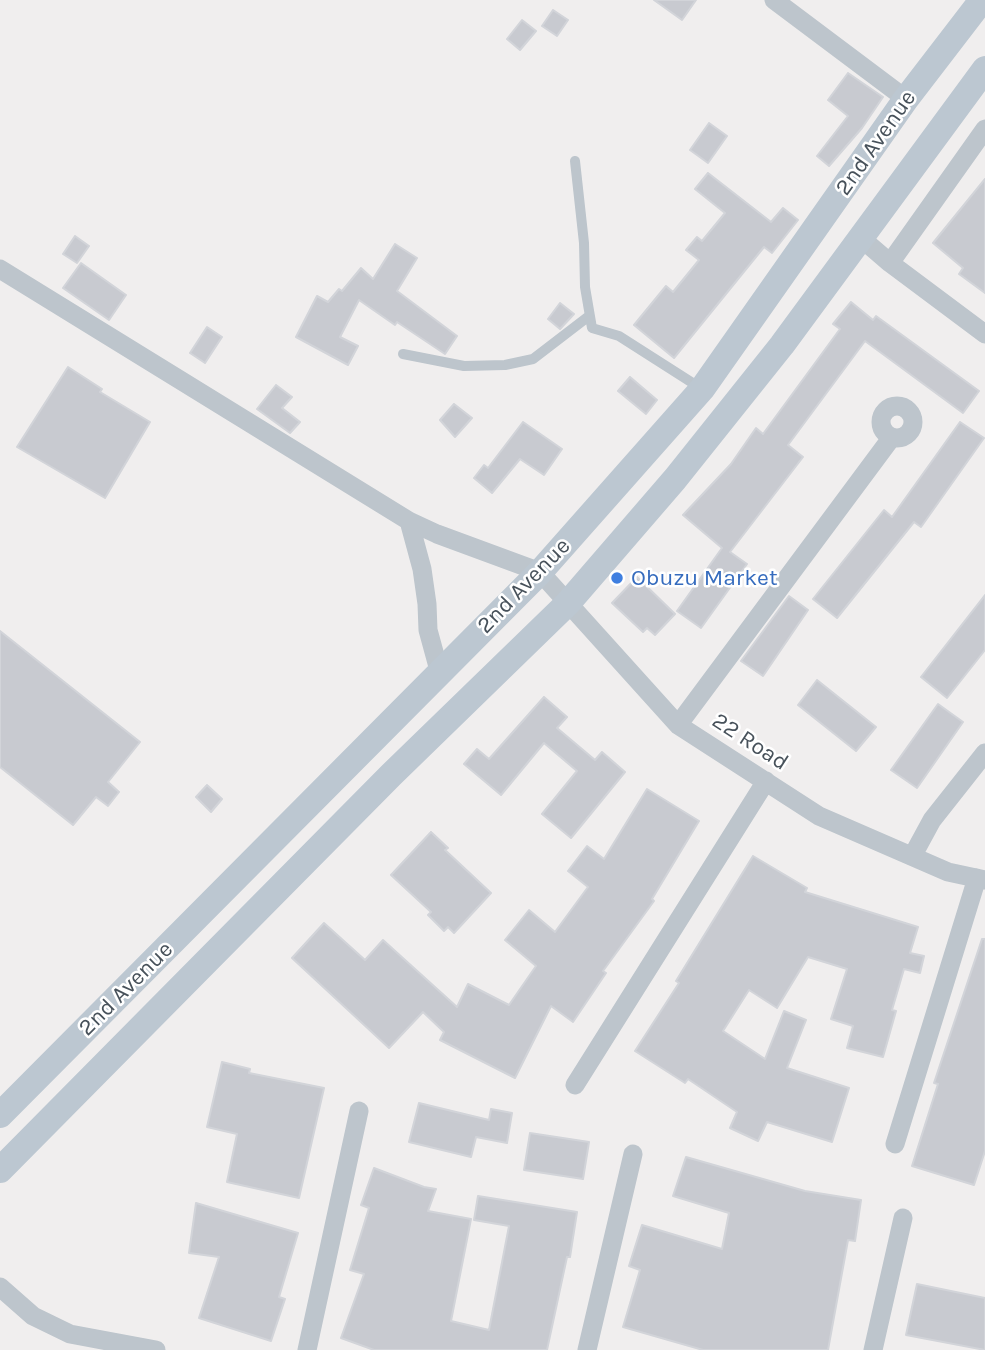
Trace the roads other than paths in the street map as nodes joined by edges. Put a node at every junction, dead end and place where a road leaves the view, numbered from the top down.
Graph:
1 (774, 0) edge
2 (982, 0) edge
3 (985, 69) edge
4 (906, 99) junction
5 (985, 129) edge
6 (575, 161) dead end
7 (861, 237) junction
8 (890, 262) junction
9 (0, 269) edge
10 (589, 316) junction
11 (985, 334) edge
12 (403, 354) dead end
13 (702, 389) junction
14 (892, 437) dead end
15 (409, 521) junction
16 (540, 572) junction
17 (568, 603) junction
18 (440, 674) junction
19 (678, 725) junction
20 (985, 753) edge
21 (766, 781) junction
22 (913, 855) junction
23 (981, 879) edge
24 (575, 1085) dead end
25 (359, 1111) dead end
26 (0, 1115) edge
27 (895, 1144) dead end
28 (633, 1154) dead end
29 (0, 1170) edge
30 (903, 1218) dead end
31 (0, 1287) edge
32 (156, 1350) edge
33 (307, 1350) edge
34 (587, 1350) edge
35 (873, 1350) edge

1 - 4 street
2 - 4 street, 2nd Avenue
3 - 7 street, 2nd Avenue
4 - 13 street, 2nd Avenue
5 - 8 street
6 - 10 lane
7 - 8 street
7 - 17 street, 2nd Avenue
8 - 11 street
9 - 15 street
10 - 12 lane
10 - 13 lane
13 - 16 street, 2nd Avenue
14 - 19 street
15 - 16 street
15 - 18 street
16 - 17 street, 22 Road
16 - 18 street, 2nd Avenue
17 - 19 street, 22 Road
17 - 29 street, 2nd Avenue
18 - 26 street, 2nd Avenue
19 - 21 street, 22 Road
20 - 22 street
21 - 22 street, 22 Road
21 - 24 street
22 - 23 street, 22 Road
23 - 27 street
25 - 33 street
28 - 34 street
30 - 35 street
31 - 32 street

